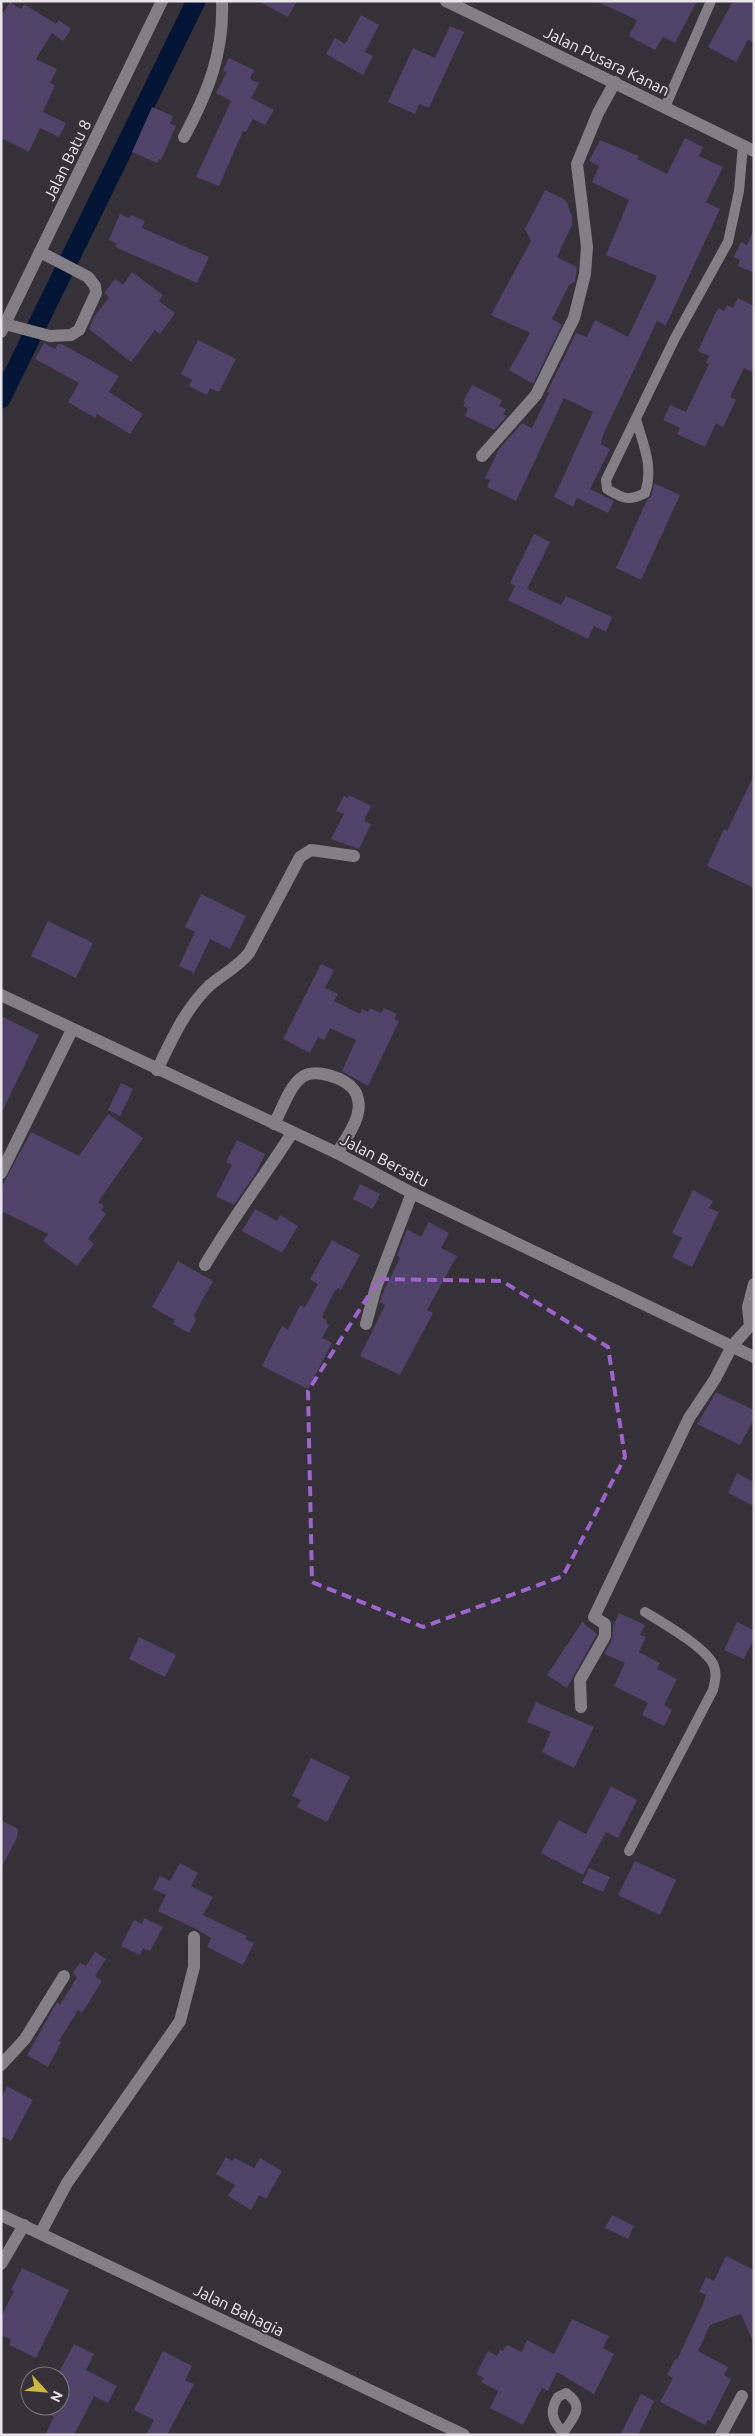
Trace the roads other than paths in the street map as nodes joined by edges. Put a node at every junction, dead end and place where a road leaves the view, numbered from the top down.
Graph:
1 (162, 1) edge
2 (222, 1) edge
3 (446, 1) edge
4 (711, 1) edge
5 (615, 82) junction
6 (665, 107) junction
7 (184, 137) dead end
8 (748, 148) edge
9 (40, 252) junction
10 (3, 328) edge
11 (636, 419) junction
12 (482, 456) dead end
13 (354, 856) dead end
14 (1, 995) edge
15 (72, 1030) junction
16 (157, 1070) junction
17 (274, 1124) junction
18 (292, 1133) junction
19 (337, 1153) junction
20 (1, 1173) edge
21 (412, 1193) junction
22 (205, 1265) dead end
23 (754, 1284) edge
24 (366, 1324) dead end
25 (732, 1346) junction
26 (754, 1357) edge
27 (645, 1612) dead end
28 (581, 1707) dead end
29 (630, 1851) dead end
30 (194, 1937) dead end
31 (64, 1976) dead end
32 (1, 2065) edge
33 (1, 2214) edge
34 (24, 2225) junction
35 (41, 2232) junction
36 (1, 2264) edge
37 (742, 2396) dead end
38 (464, 2435) edge
39 (722, 2435) edge

1 - 9 street, Jalan Batu 8
2 - 7 street
3 - 5 street, Jalan Pusara Kanan
4 - 6 lane
5 - 6 street, Jalan Pusara Kanan
5 - 12 street
6 - 8 street, Jalan Pusara Kanan
8 - 11 lane
9 - 10 street, Jalan Batu 8
9 - 10 street
11 - 11 lane
13 - 16 street
14 - 15 street, Jalan Bersatu
15 - 16 street, Jalan Bersatu
15 - 20 street
16 - 17 street, Jalan Bersatu
17 - 18 street, Jalan Bersatu
17 - 19 street
18 - 19 street, Jalan Bersatu
18 - 22 street
19 - 21 street, Jalan Bersatu
21 - 24 street
21 - 25 street, Jalan Bersatu
23 - 25 street
25 - 26 street, Jalan Bersatu
25 - 28 street
27 - 29 lane
30 - 35 street
31 - 32 street
33 - 34 street, Jalan Bahagia
34 - 35 street, Jalan Bahagia
34 - 36 street
35 - 38 street, Jalan Bahagia
37 - 39 street

